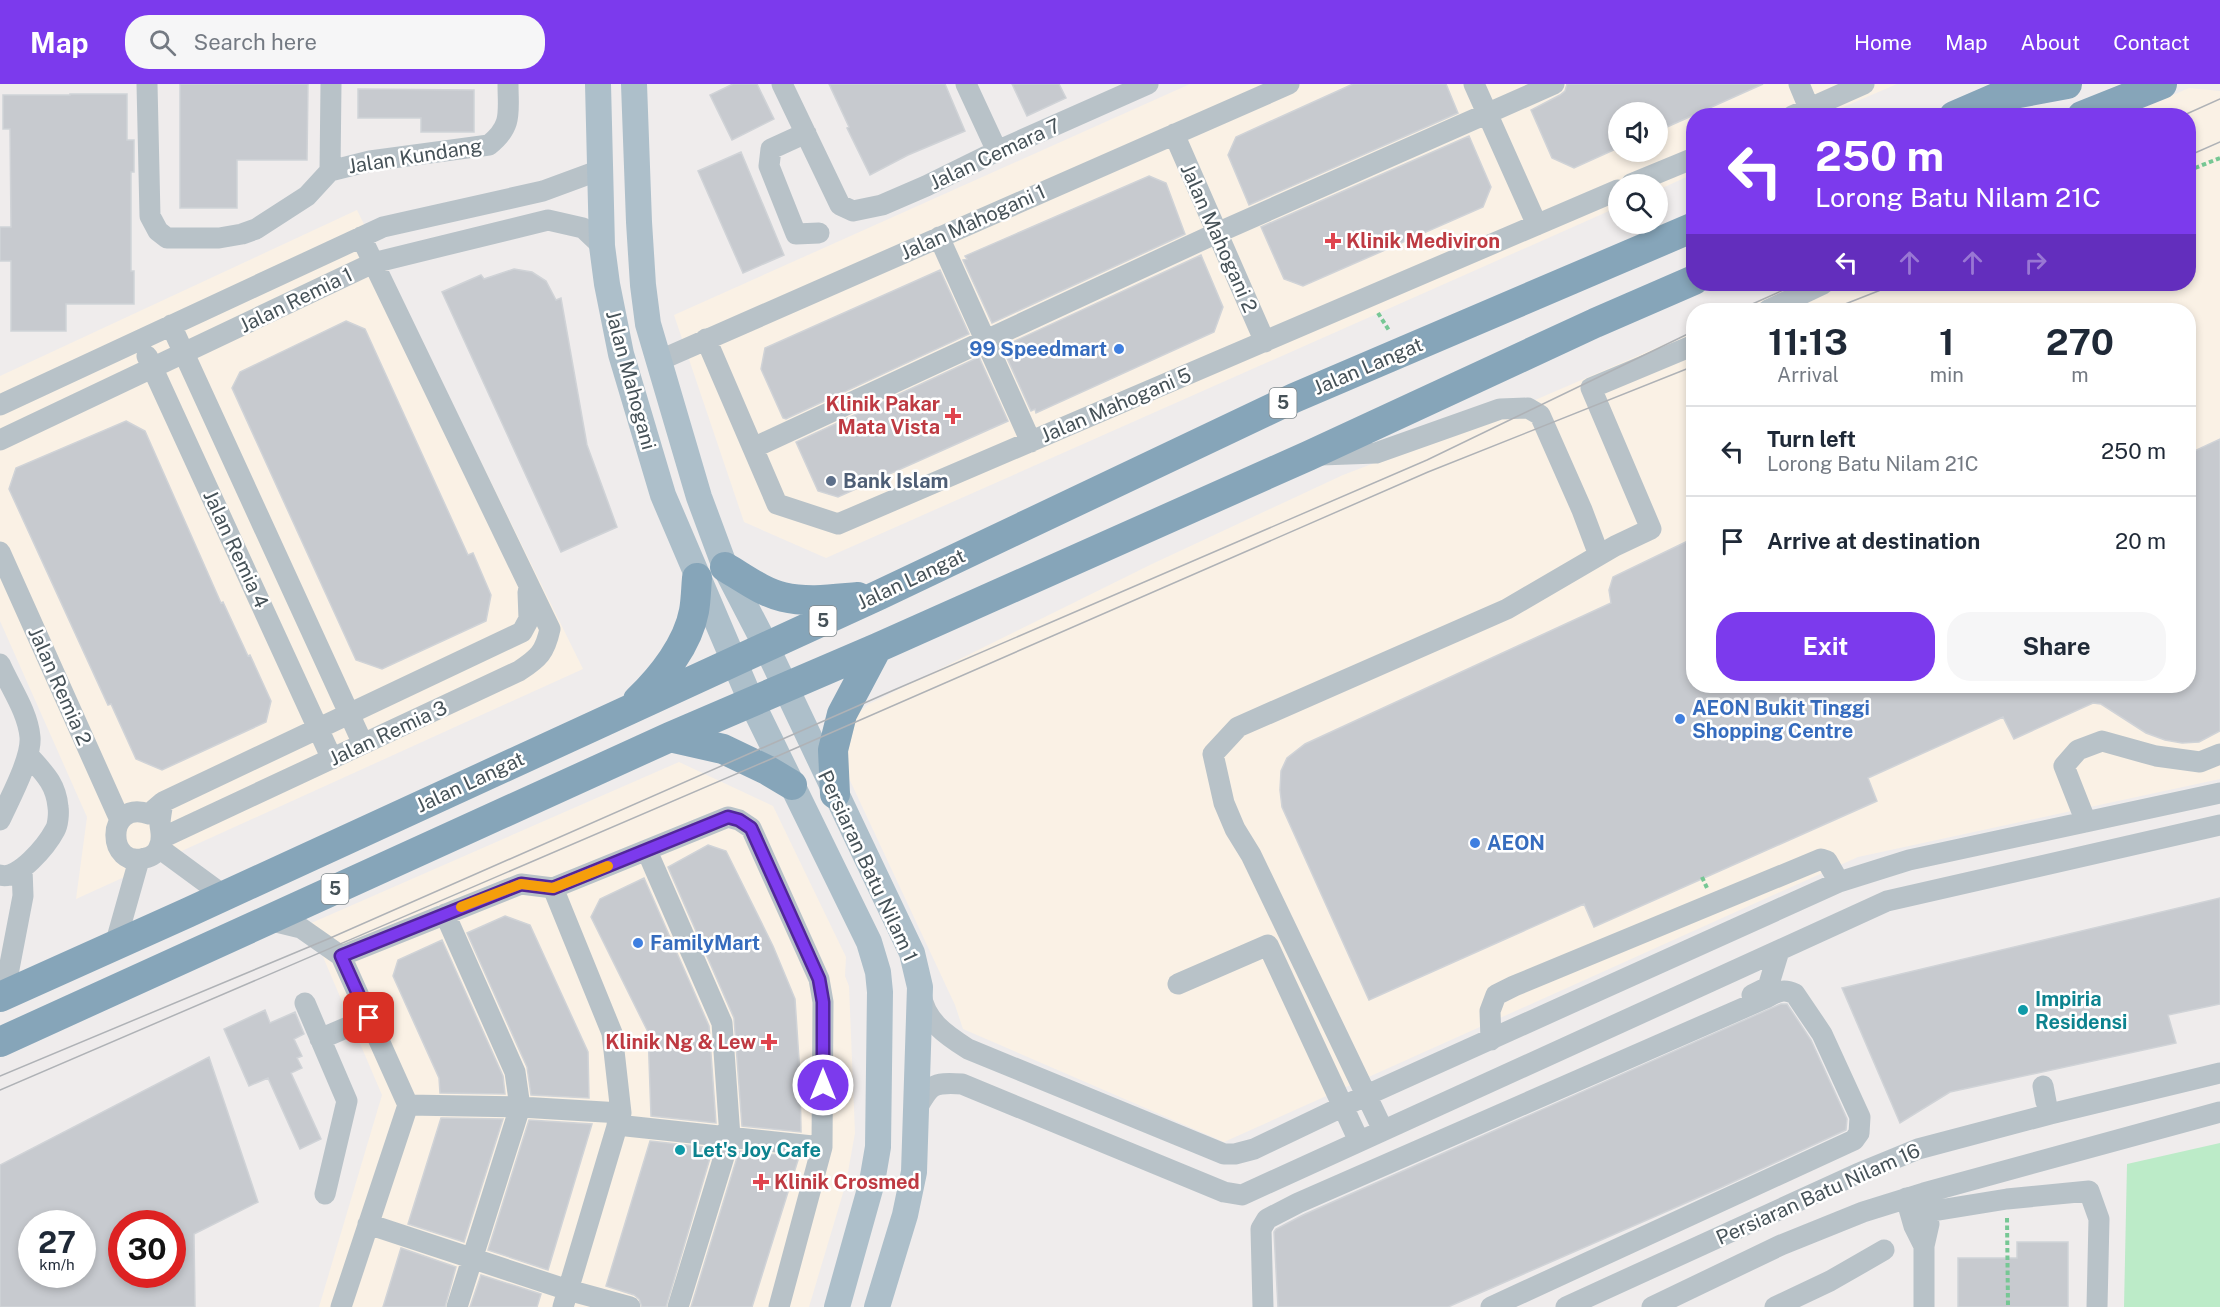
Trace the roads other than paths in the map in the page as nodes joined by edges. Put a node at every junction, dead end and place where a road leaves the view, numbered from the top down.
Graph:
1 (147, 84) edge
2 (331, 84) edge
3 (508, 84) edge
4 (598, 84) edge
5 (634, 84) edge
6 (782, 84) edge
7 (966, 84) edge
8 (1148, 84) edge
9 (1289, 84) edge
10 (1474, 84) edge
11 (1554, 84) edge
12 (1799, 84) edge
13 (1864, 84) edge
14 (2028, 84) edge
15 (2067, 84) edge
16 (2162, 84) edge
17 (1999, 96) junction
18 (1801, 108) edge
19 (1810, 108) edge
20 (1972, 108) edge
21 (2102, 108) edge
22 (1488, 114) junction
23 (806, 133) junction
24 (1174, 134) junction
25 (997, 151) junction
26 (1686, 161) edge
27 (600, 170) junction
28 (330, 171) junction
29 (1655, 174) edge
30 (1608, 194) edge
31 (1537, 225) junction
32 (1686, 230) edge
33 (819, 233) dead end
34 (1217, 233) junction
35 (361, 237) junction
36 (939, 237) junction
37 (602, 246) junction
38 (373, 263) junction
39 (1686, 283) edge
40 (1808, 291) edge
41 (1783, 303) edge
42 (171, 326) junction
43 (706, 339) junction
44 (139, 340) junction
45 (985, 340) junction
46 (1265, 342) junction
47 (1686, 348) edge
48 (184, 354) junction
49 (658, 361) junction
50 (152, 368) junction
51 (0, 405) edge
52 (0, 440) edge
53 (1031, 442) junction
54 (753, 448) junction
55 (1308, 456) junction
56 (0, 552) edge
57 (1599, 555) junction
58 (725, 567) junction
59 (697, 578) junction
60 (528, 585) junction
61 (879, 595) junction
62 (506, 642) junction
63 (766, 646) junction
64 (877, 648) junction
65 (734, 661) junction
66 (0, 664) edge
67 (519, 671) junction
68 (784, 687) junction
69 (751, 701) junction
70 (627, 710) junction
71 (350, 715) junction
72 (318, 729) junction
73 (670, 737) junction
74 (363, 744) junction
75 (2220, 754) edge
76 (28, 756) junction
77 (332, 759) junction
78 (792, 785) junction
79 (2220, 793) edge
80 (835, 794) junction
81 (163, 802) junction
82 (0, 820) edge
83 (120, 820) junction
84 (2086, 822) junction
85 (2220, 825) edge
86 (160, 843) junction
87 (647, 851) junction
88 (139, 860) junction
89 (1909, 860) junction
90 (22, 868) junction
91 (0, 875) edge
92 (1839, 882) junction
93 (553, 888) junction
94 (1917, 893) junction
95 (223, 895) junction
96 (445, 914) junction
97 (267, 920) junction
98 (115, 945) junction
99 (1779, 951) junction
100 (341, 956) junction
101 (1178, 984) dead end
102 (920, 987) junction
103 (2, 996) edge
104 (305, 1003) dead end
105 (369, 1018) junction
106 (1694, 1029) junction
107 (320, 1039) junction
108 (1491, 1040) junction
109 (0, 1042) edge
110 (2220, 1073) edge
111 (2191, 1080) junction
112 (1367, 1095) junction
113 (408, 1105) junction
114 (1343, 1106) junction
115 (520, 1107) junction
116 (915, 1112) junction
117 (2220, 1112) edge
118 (619, 1119) junction
119 (1383, 1130) junction
120 (730, 1137) junction
121 (1359, 1141) junction
122 (822, 1147) junction
123 (1918, 1149) junction
124 (325, 1194) dead end
125 (1919, 1201) junction
126 (1762, 1218) junction
127 (368, 1224) junction
128 (1647, 1236) junction
129 (1884, 1250) dead end
130 (471, 1258) junction
131 (566, 1299) edge
132 (880, 1304) edge
133 (1501, 1305) edge
134 (341, 1307) edge
135 (457, 1307) edge
136 (630, 1307) edge
137 (678, 1307) edge
138 (779, 1307) edge
139 (837, 1307) edge
140 (1263, 1307) edge
141 (1566, 1307) edge
142 (1652, 1307) edge
143 (1775, 1307) edge
144 (1924, 1307) edge
145 (2097, 1307) edge

1 - 28 street, Jalan Kundang
2 - 28 street
3 - 28 street, Jalan Kundang
4 - 27 main road, Jalan Mahogani
5 - 49 main road, Jalan Mahogani
6 - 23 street
7 - 25 street
8 - 25 street, Jalan Cemara 7
9 - 24 street, Jalan Mahogani 1
10 - 22 street
11 - 22 street
12 - 18 street
13 - 19 street
14 - 17 highway
15 - 17 highway
16 - 21 highway
17 - 20 highway
22 - 31 street
22 - 34 street
23 - 25 street, Jalan Cemara 7
23 - 33 street
24 - 34 street, Jalan Mahogani 2
24 - 36 street, Jalan Mahogani 1
26 - 29 street
27 - 35 street, Jalan Remia 1
27 - 37 main road, Jalan Mahogani
30 - 31 street, Jalan Mahogani 5
31 - 46 street, Jalan Mahogani 5
32 - 61 highway, Jalan Langat / 5
34 - 45 street
34 - 46 street, Jalan Mahogani 2
35 - 38 street, Jalan Remia 3
35 - 42 street, Jalan Remia 1
36 - 43 street, Jalan Mahogani 1
36 - 45 street
37 - 38 street, Jalan Remia 1
37 - 59 main road, Jalan Mahogani
38 - 48 street, Jalan Remia 1
38 - 60 street, Jalan Remia 3
39 - 55 highway, 5
40 - 41 street
42 - 44 street, Jalan Remia 1
42 - 48 street, Jalan Remia 4
43 - 49 street, Jalan Mahogani 1
43 - 54 street, Jalan Mahogani 5
44 - 50 street, Jalan Remia 4
44 - 51 street, Jalan Remia 1
45 - 53 street
45 - 54 street
46 - 53 street, Jalan Mahogani 5
47 - 57 street
48 - 50 street, Jalan Remia 1
48 - 71 street, Jalan Remia 4
49 - 58 main road, Jalan Mahogani
50 - 52 street, Jalan Remia 1
50 - 72 street, Jalan Remia 4
53 - 54 street, Jalan Mahogani 5
55 - 57 street
55 - 64 highway, 5
56 - 83 street, Jalan Remia 2
57 - 112 street
58 - 61 highway
58 - 63 main road, Jalan Mahogani
59 - 65 main road, Jalan Mahogani
59 - 70 highway
60 - 62 street, Jalan Remia 3
60 - 67 street, Jalan Remia 3
61 - 63 highway, Jalan Langat / 5
62 - 67 street
62 - 71 street, Jalan Remia 3
63 - 65 highway, Jalan Langat / 5
63 - 68 main road, Persiaran Batu Nilam 1
64 - 68 highway, 5
64 - 80 highway
65 - 69 main road, Persiaran Batu Nilam 1
65 - 70 highway, Jalan Langat / 5
66 - 76 street
67 - 74 street, Jalan Remia 3
68 - 69 highway, 5
68 - 80 main road, Persiaran Batu Nilam 1
69 - 73 highway, 5
69 - 78 main road, Persiaran Batu Nilam 1
70 - 95 highway, Jalan Langat / 5
71 - 72 street, Jalan Remia 3
71 - 74 street, Jalan Remia 4
72 - 77 street, Jalan Remia 4
72 - 81 street, Jalan Remia 3
73 - 78 highway
73 - 97 highway, 5
74 - 77 street, Jalan Remia 3
75 - 84 street
76 - 82 street
76 - 90 street
77 - 86 street, Jalan Remia 3
78 - 139 main road, Persiaran Batu Nilam 1
79 - 84 street
80 - 102 main road, Persiaran Batu Nilam 1
81 - 83 street, Jalan Remia 3
81 - 86 street
83 - 88 street
84 - 89 street
85 - 94 street
86 - 88 street, Jalan Remia 3
86 - 95 street
87 - 93 street
87 - 120 street
87 - 122 street
88 - 98 street
89 - 92 street
89 - 94 street
90 - 91 street
90 - 103 street
92 - 108 street
92 - 108 street
93 - 96 street
93 - 118 street
94 - 99 street
95 - 98 highway, Jalan Langat / 5
96 - 100 street
96 - 115 street
97 - 100 street
97 - 109 highway, 5
98 - 103 highway, Jalan Langat / 5
99 - 106 street
99 - 119 street
100 - 105 street
101 - 114 street
102 - 114 street
102 - 116 main road, Persiaran Batu Nilam 1
104 - 107 street
105 - 107 street
105 - 113 street
106 - 128 street
106 - 140 street
107 - 124 street
108 - 112 street
110 - 111 street, Persiaran Batu Nilam 16
111 - 123 street, Persiaran Batu Nilam 16
111 - 123 street
112 - 114 street
112 - 119 street
113 - 115 street
113 - 127 street
114 - 121 street
115 - 118 street
115 - 130 street
116 - 121 street
116 - 132 main road, Persiaran Batu Nilam 1
117 - 125 street, Persiaran Batu Nilam 16
118 - 120 street
118 - 131 street
119 - 121 street
120 - 122 street
120 - 137 street
122 - 138 street
123 - 126 street, Persiaran Batu Nilam 16
125 - 142 street, Persiaran Batu Nilam 16
125 - 144 street
125 - 145 street
126 - 128 street
126 - 141 street, Persiaran Batu Nilam 16
127 - 130 street
127 - 134 street
128 - 133 street
129 - 143 street
130 - 131 street
130 - 135 street
131 - 136 street

